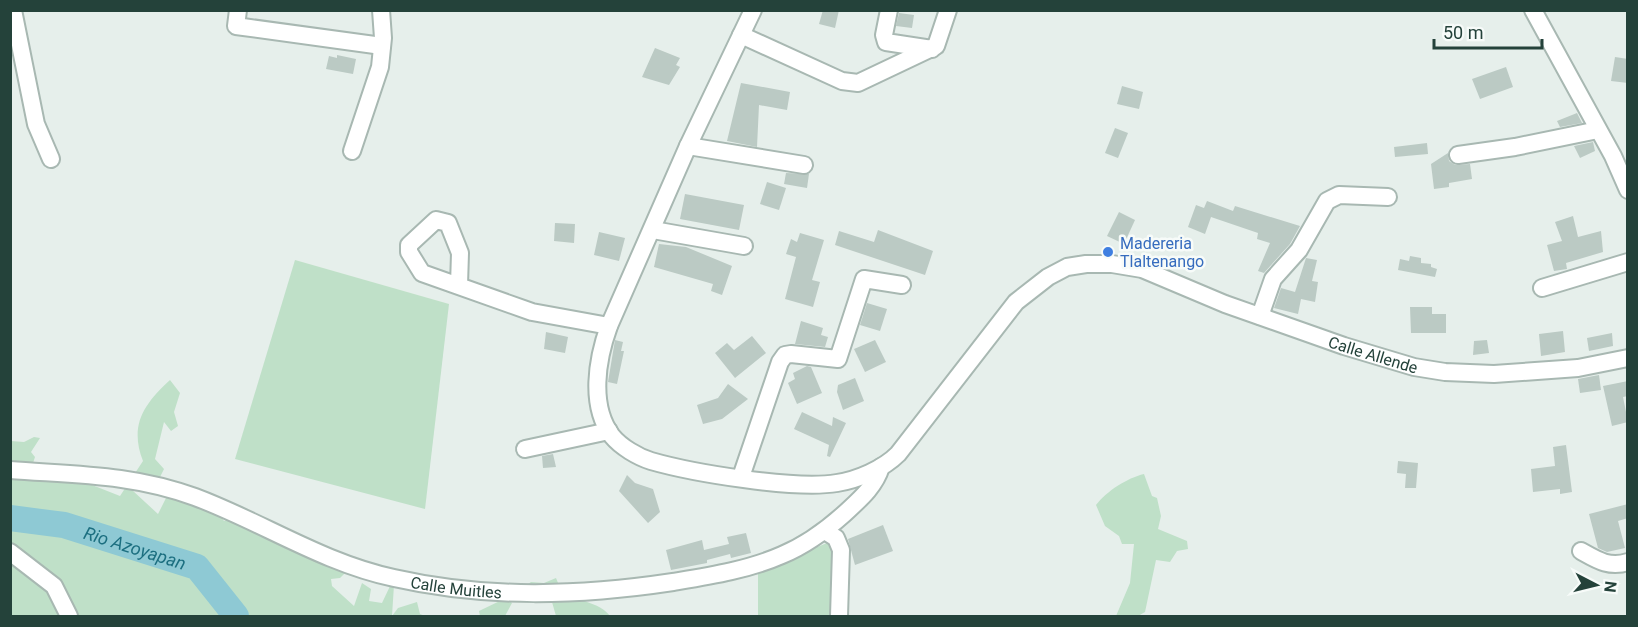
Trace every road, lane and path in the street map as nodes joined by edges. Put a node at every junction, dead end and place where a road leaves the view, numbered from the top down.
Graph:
1 (13, 10) edge
2 (238, 10) edge
3 (381, 10) edge
4 (753, 10) edge
5 (889, 10) edge
6 (948, 10) edge
7 (1533, 10) edge
8 (741, 35) junction
9 (382, 46) junction
10 (932, 49) junction
11 (1598, 130) junction
12 (688, 147) junction
13 (352, 151) dead end
14 (1458, 155) dead end
15 (51, 159) dead end
16 (804, 165) dead end
17 (1628, 190) edge
18 (1388, 197) dead end
19 (653, 230) junction
20 (744, 246) dead end
21 (1628, 262) edge
22 (459, 285) dead end
23 (902, 285) dead end
24 (1542, 288) dead end
25 (1260, 316) junction
26 (609, 326) junction
27 (1628, 358) edge
28 (609, 431) junction
29 (525, 449) dead end
30 (881, 467) junction
31 (10, 470) edge
32 (741, 477) junction
33 (825, 531) junction
34 (1581, 551) dead end
35 (10, 552) edge
36 (1628, 562) edge
37 (69, 616) edge
38 (838, 616) edge

1 - 15 street
2 - 9 street
3 - 9 street
4 - 8 street
5 - 10 street
6 - 10 street
7 - 11 street
8 - 10 street
8 - 12 street
9 - 13 street
11 - 14 street
11 - 17 street
12 - 16 street
12 - 19 street
18 - 25 street
19 - 20 street
19 - 26 street
21 - 24 street
22 - 26 street
23 - 32 street
25 - 27 street, Calle Allende
25 - 30 street, Calle Allende
26 - 28 street
28 - 29 street
28 - 32 street
30 - 32 street
30 - 33 street, Calle Muitles
31 - 33 street, Calle Muitles
33 - 38 street
34 - 36 street
35 - 37 street

